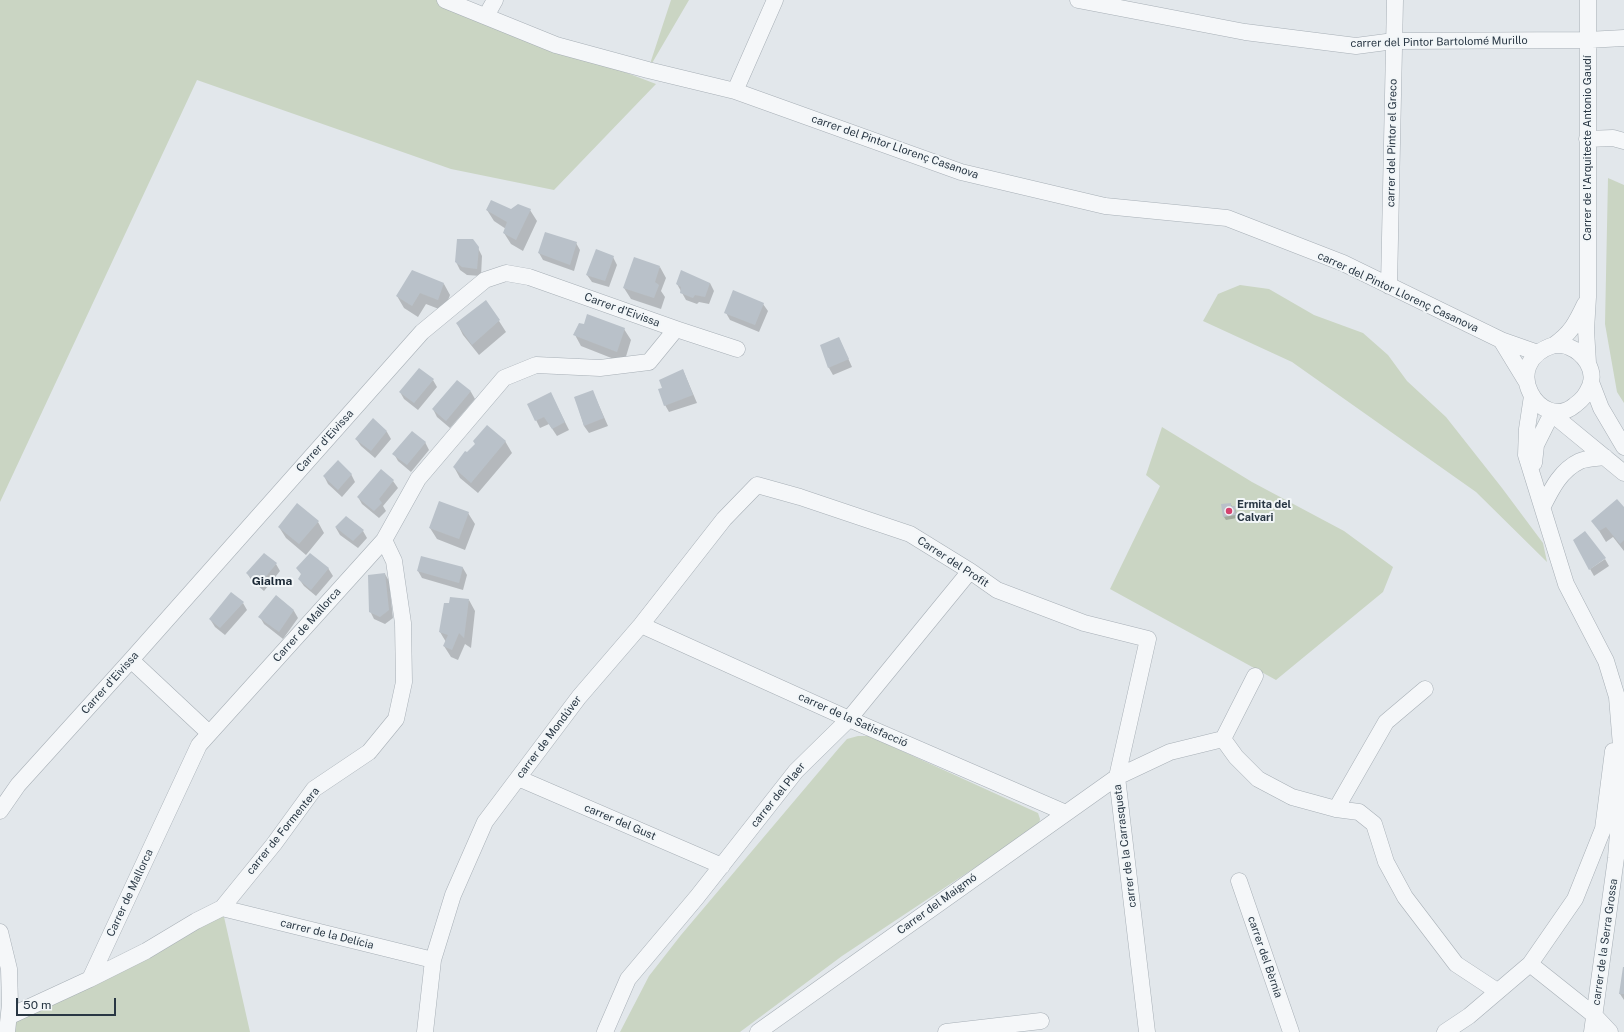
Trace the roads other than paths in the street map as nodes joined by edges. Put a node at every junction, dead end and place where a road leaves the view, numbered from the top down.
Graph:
1 (445, 0) edge
2 (495, 0) edge
3 (775, 0) edge
4 (1078, 0) edge
5 (1395, 0) edge
6 (1588, 0) edge
7 (486, 16) junction
8 (1624, 38) edge
9 (1587, 40) junction
10 (1394, 41) junction
11 (735, 91) junction
12 (1587, 139) junction
13 (1624, 141) edge
14 (1389, 286) junction
15 (1588, 297) junction
16 (676, 329) junction
17 (1501, 340) junction
18 (1554, 345) junction
19 (737, 349) dead end
20 (1538, 353) junction
21 (1588, 363) junction
22 (1591, 382) junction
23 (1529, 389) junction
24 (1553, 412) junction
25 (1624, 447) edge
26 (1605, 457) junction
27 (1624, 473) edge
28 (1532, 475) junction
29 (757, 485) joint
30 (1543, 506) junction
31 (384, 540) junction
32 (970, 571) junction
33 (641, 625) junction
34 (1148, 639) joint
35 (131, 660) junction
36 (1606, 661) junction
37 (1255, 676) dead end
38 (1425, 689) dead end
39 (849, 719) junction
40 (209, 733) junction
41 (1223, 739) junction
42 (1117, 777) junction
43 (518, 778) junction
44 (1336, 809) junction
45 (0, 811) edge
46 (1066, 813) junction
47 (1594, 851) junction
48 (1616, 858) junction
49 (722, 866) junction
50 (1239, 882) dead end
51 (222, 908) junction
52 (0, 932) edge
53 (433, 960) junction
54 (1530, 964) junction
55 (90, 979) junction
56 (1497, 991) junction
57 (1594, 1015) junction
58 (10, 1016) junction
59 (1041, 1022) dead end
60 (7, 1032) edge
61 (426, 1032) edge
62 (605, 1032) edge
63 (758, 1032) edge
64 (946, 1032) edge
65 (1147, 1032) edge
66 (1291, 1032) edge
67 (1445, 1032) edge
68 (1592, 1032) edge
69 (1610, 1032) edge

1 - 7 street, carrer del Pintor Llorenç Casanova
2 - 7 street
3 - 11 street
4 - 10 street, carrer del Pintor Bartolomé Murillo
5 - 10 street, carrer del Pintor el Greco
6 - 9 street, Carrer de l'Arquitecte Antonio Gaudí
7 - 11 street, carrer del Pintor Llorenç Casanova
8 - 9 street, carrer del Pintor Bartolomé Murillo
9 - 10 street, carrer del Pintor Bartolomé Murillo
9 - 12 street, Carrer de l'Arquitecte Antonio Gaudí
10 - 14 street, carrer del Pintor el Greco
11 - 14 street, carrer del Pintor Llorenç Casanova
12 - 13 street
12 - 15 street, Carrer de l'Arquitecte Antonio Gaudí
14 - 17 street, carrer del Pintor Llorenç Casanova
15 - 18 street, Carrer de l'Arquitecte Antonio Gaudí
15 - 21 street, Carrer de l'Arquitecte Antonio Gaudí
16 - 19 street, Carrer d'Eivissa
16 - 31 street, Carrer de Mallorca
16 - 35 street, Carrer d'Eivissa
17 - 20 street, carrer del Pintor Llorenç Casanova
17 - 23 street
18 - 20 street
18 - 21 street
20 - 23 street
21 - 22 street
22 - 24 street
22 - 25 street
23 - 24 street
23 - 28 street, carrer de la Serra Grossa
24 - 26 street
24 - 28 street, carrer de la Serra Grossa
26 - 27 street
26 - 30 street
28 - 30 street, carrer de la Serra Grossa
29 - 32 street, Carrer del Profit
29 - 33 street, carrer de Mondúver
30 - 36 street, carrer de la Serra Grossa
31 - 40 street, Carrer de Mallorca
31 - 51 street, carrer de Formentera
32 - 34 street, Carrer del Profit
32 - 39 street, carrer del Plaer
33 - 39 street, carrer de la Satisfacció
33 - 43 street, carrer de Mondúver
34 - 42 street, carrer de la Carrasqueta
35 - 40 street
35 - 45 street, Carrer d'Eivissa
36 - 47 street, carrer de la Serra Grossa
36 - 48 street, carrer de la Serra Grossa
37 - 41 street
38 - 44 street
39 - 46 street, carrer de la Satisfacció
39 - 49 street, carrer del Plaer
40 - 55 street, Carrer de Mallorca
41 - 42 street, Carrer del Maigmó
41 - 44 street
42 - 46 street, Carrer del Maigmó
42 - 65 street, carrer de la Carrasqueta
43 - 49 street, carrer del Gust
43 - 53 street, carrer de Mondúver
44 - 56 street
46 - 63 street, Carrer del Maigmó
47 - 48 street
47 - 54 street, carrer de la Serra Grossa
48 - 57 street, carrer de la Serra Grossa
49 - 62 street, carrer del Plaer
50 - 66 street, carrer del Bèrnia
51 - 53 street, carrer de la Delícia
51 - 55 street, carrer de Formentera
52 - 58 street
53 - 61 street, carrer de Mondúver
54 - 56 street, carrer de la Serra Grossa
54 - 57 street
55 - 58 street
56 - 67 street, carrer de la Serra Grossa
57 - 68 street, carrer de la Serra Grossa
57 - 69 street
58 - 60 street
59 - 64 street

